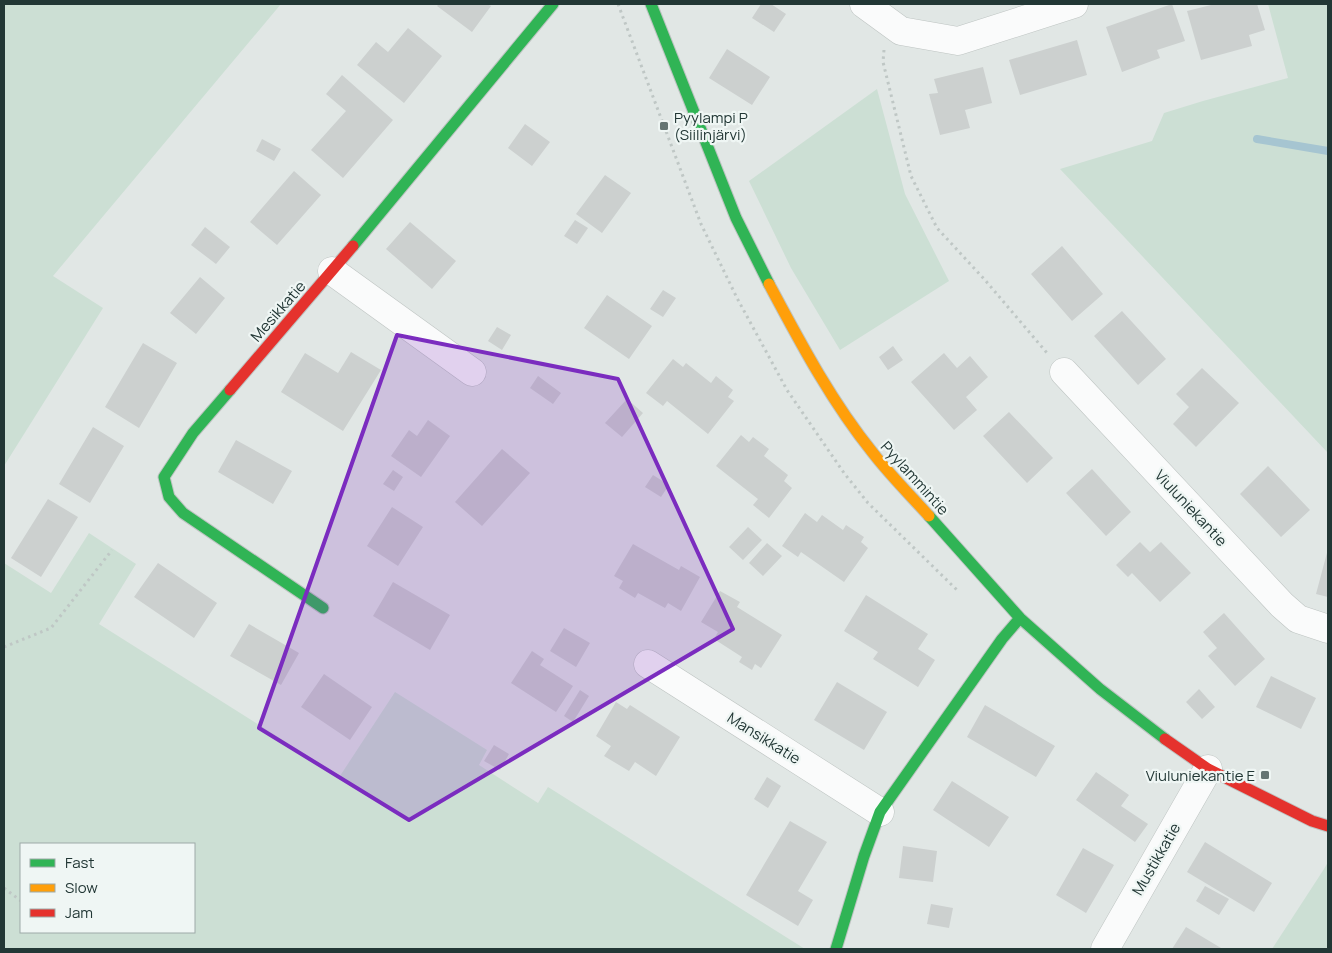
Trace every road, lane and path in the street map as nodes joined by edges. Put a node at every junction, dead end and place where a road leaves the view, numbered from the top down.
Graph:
1 (553, 4) edge
2 (651, 4) edge
3 (864, 4) edge
4 (1074, 4) edge
5 (888, 22) junction
6 (332, 271) junction
7 (472, 372) dead end
8 (1064, 372) joint
9 (112, 550) dead end
10 (323, 608) dead end
11 (1020, 618) junction
12 (1328, 629) edge
13 (4, 647) edge
14 (648, 664) dead end
15 (1208, 769) junction
16 (880, 812) junction
17 (1328, 826) edge
18 (4, 888) edge
19 (20, 900) edge
20 (836, 949) edge
21 (1105, 949) edge

1 - 6 street, Mesikkatie
2 - 11 street, Pyylammintie
3 - 5 street
4 - 5 street
5 - 8 path
6 - 7 street
6 - 10 street, Mesikkatie
8 - 12 street, Viuluniekantie
9 - 13 path
11 - 15 street, Pyylammintie
11 - 16 street
14 - 16 street, Mansikkatie
15 - 17 street, Pyylammintie
15 - 21 street, Mustikkatie
16 - 20 street
18 - 19 path

